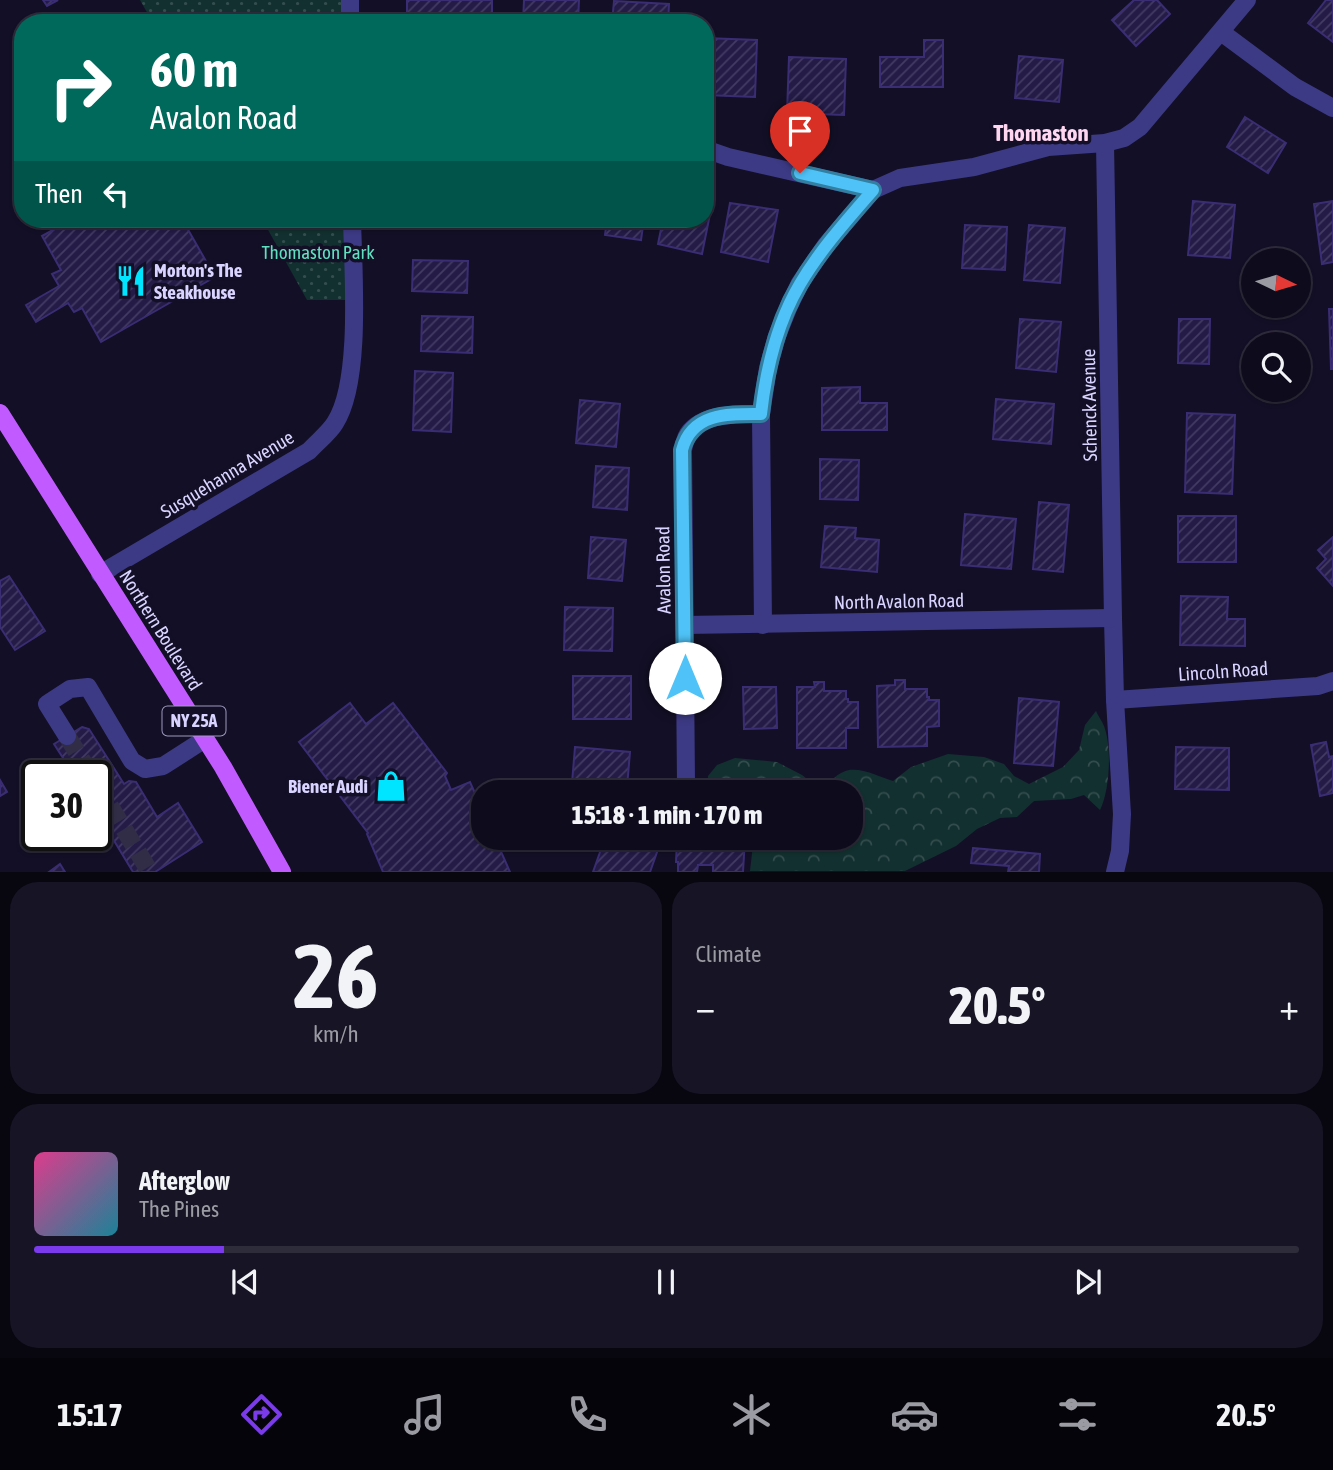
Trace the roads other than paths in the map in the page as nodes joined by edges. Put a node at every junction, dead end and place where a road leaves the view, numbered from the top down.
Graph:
1 (1247, 0) edge
2 (1221, 32) junction
3 (1333, 108) edge
4 (1105, 143) junction
5 (714, 152) edge
6 (873, 190) junction
7 (352, 228) edge
8 (0, 413) edge
9 (761, 414) junction
10 (100, 574) junction
11 (1113, 618) junction
12 (685, 625) junction
13 (763, 625) junction
14 (1333, 681) edge
15 (1115, 700) junction
16 (67, 736) tunnel mouth
17 (205, 739) junction
18 (686, 780) edge
19 (282, 872) edge
20 (1115, 872) edge

1 - 2 street
2 - 3 street
2 - 4 street
4 - 6 street
4 - 11 street, Schenck Avenue
5 - 6 street
6 - 9 street
7 - 10 street, Susquehanna Avenue
8 - 10 main road, Northern Boulevard / NY 25A
9 - 12 street, Avalon Road
9 - 13 street
10 - 17 main road, Northern Boulevard / NY 25A
11 - 13 street, North Avalon Road
11 - 15 street, Schenck Avenue
12 - 13 street, North Avalon Road
12 - 18 street, Avalon Road
14 - 15 street, Lincoln Road
15 - 20 street, Schenck Avenue
16 - 17 street
17 - 19 main road, Northern Boulevard / NY 25A

